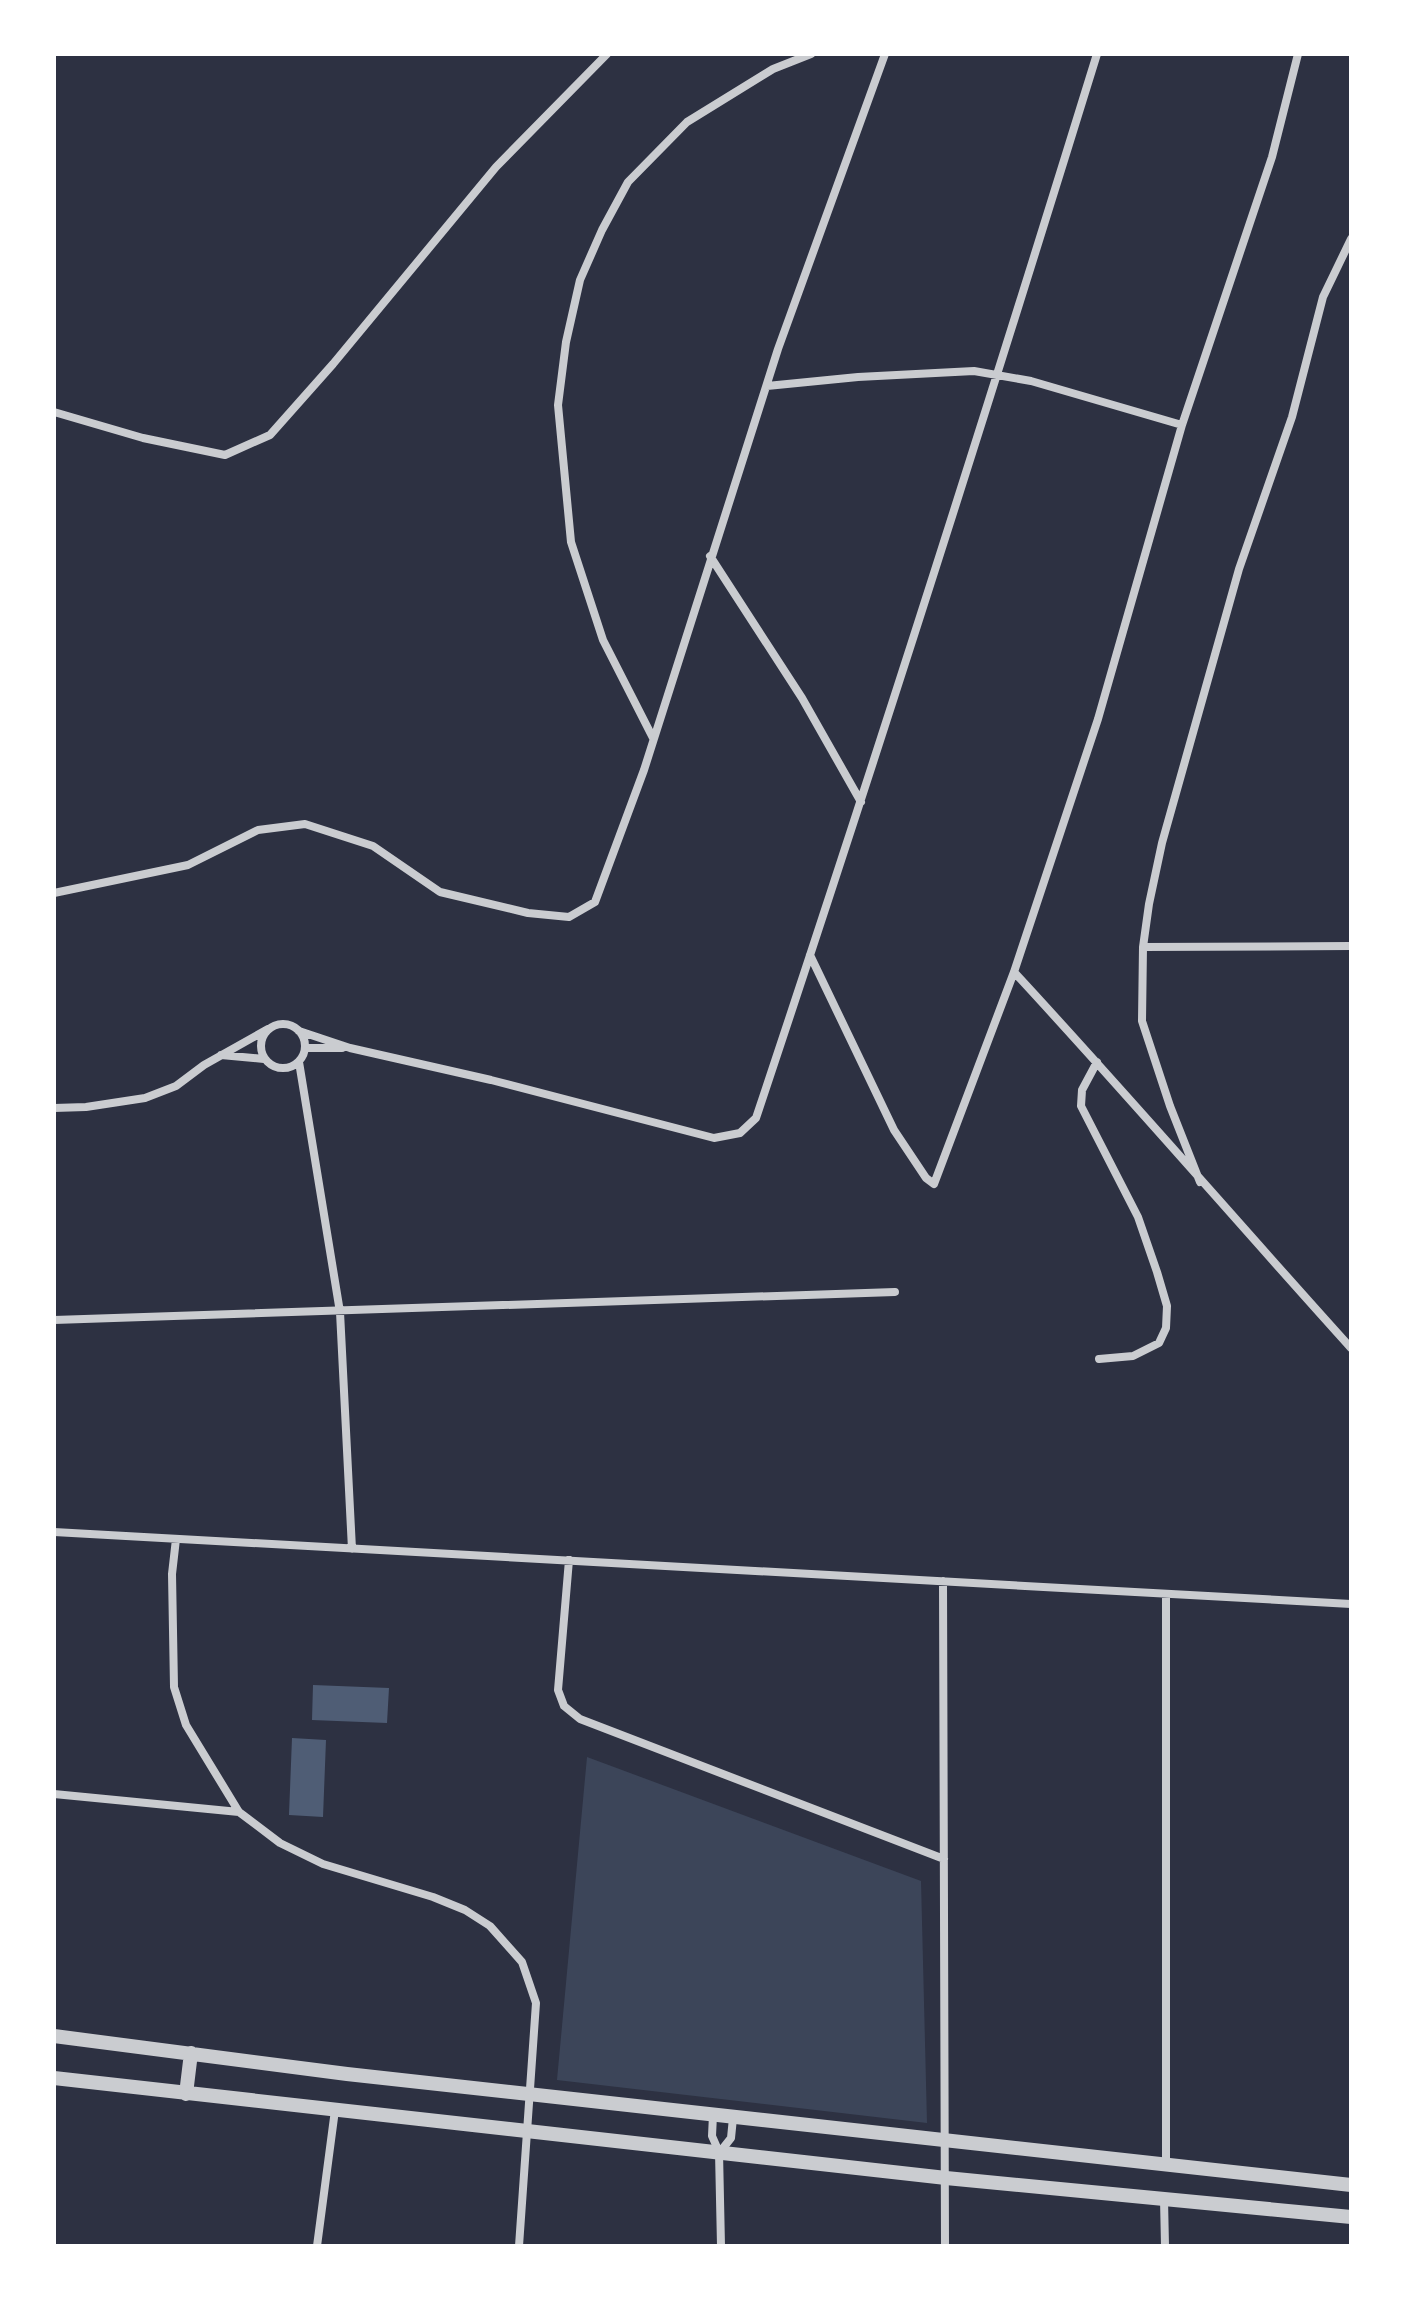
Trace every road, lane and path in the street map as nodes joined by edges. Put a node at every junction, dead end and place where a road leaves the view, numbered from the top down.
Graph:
1 (607, 54) edge
2 (811, 54) edge
3 (885, 54) edge
4 (1097, 54) edge
5 (1298, 54) edge
6 (1351, 239) edge
7 (1347, 251) edge
8 (998, 376) junction
9 (767, 386) junction
10 (54, 412) edge
11 (1182, 425) junction
12 (710, 556) junction
13 (653, 738) junction
14 (861, 802) junction
15 (54, 893) edge
16 (1351, 946) edge
17 (1143, 947) junction
18 (810, 955) junction
19 (1014, 972) junction
20 (268, 1029) junction
21 (299, 1031) junction
22 (305, 1048) junction
23 (350, 1048) junction
24 (220, 1055) junction
25 (264, 1059) junction
26 (299, 1062) junction
27 (1097, 1062) junction
28 (54, 1108) edge
29 (1200, 1182) junction
30 (895, 1292) dead end
31 (340, 1312) junction
32 (54, 1320) edge
33 (1351, 1348) edge
34 (1099, 1359) dead end
35 (54, 1532) edge
36 (176, 1539) junction
37 (352, 1549) junction
38 (569, 1560) junction
39 (943, 1581) junction
40 (1166, 1594) junction
41 (1351, 1604) edge
42 (54, 1794) edge
43 (239, 1812) junction
44 (944, 1859) junction
45 (54, 2036) edge
46 (191, 2053) junction
47 (54, 2078) edge
48 (530, 2093) junction
49 (186, 2094) junction
50 (335, 2110) junction
51 (713, 2115) junction
52 (733, 2118) junction
53 (528, 2132) junction
54 (946, 2141) junction
55 (719, 2152) junction
56 (1166, 2165) junction
57 (946, 2178) junction
58 (1351, 2185) edge
59 (1164, 2198) junction
60 (1351, 2217) edge
61 (317, 2246) edge
62 (519, 2246) edge
63 (721, 2246) edge
64 (945, 2246) edge
65 (1165, 2246) edge

1 - 10 street
2 - 13 street
3 - 9 street
4 - 8 street
5 - 11 street
6 - 7 street
7 - 17 street
8 - 9 street
8 - 11 street
8 - 14 street
9 - 12 street
11 - 19 street
12 - 13 street
12 - 14 street
13 - 15 street
14 - 18 street
16 - 17 street
17 - 29 street
18 - 19 street
18 - 23 street
19 - 27 street
20 - 21 street
20 - 24 street
20 - 25 street
21 - 22 street
21 - 23 street
22 - 23 street
22 - 26 street
24 - 25 street
24 - 28 street
25 - 26 street
26 - 31 street
27 - 29 street
27 - 34 street
29 - 33 street
30 - 31 street
31 - 32 street
31 - 37 street
35 - 36 street
36 - 37 street
36 - 43 street
37 - 38 street
38 - 39 street
38 - 44 street
39 - 40 street
39 - 44 street
40 - 41 street
40 - 56 street
42 - 43 street
43 - 48 street
44 - 54 street
45 - 46 street
46 - 48 street
46 - 49 street
47 - 49 street
48 - 51 street
48 - 53 street
49 - 50 street
50 - 53 street
50 - 61 street
51 - 52 street
51 - 55 street
52 - 54 street
52 - 55 street
53 - 55 street
53 - 62 street
54 - 56 street
54 - 57 street
55 - 57 street
55 - 63 street
56 - 58 street
57 - 59 street
57 - 64 street
59 - 60 street
59 - 65 street

